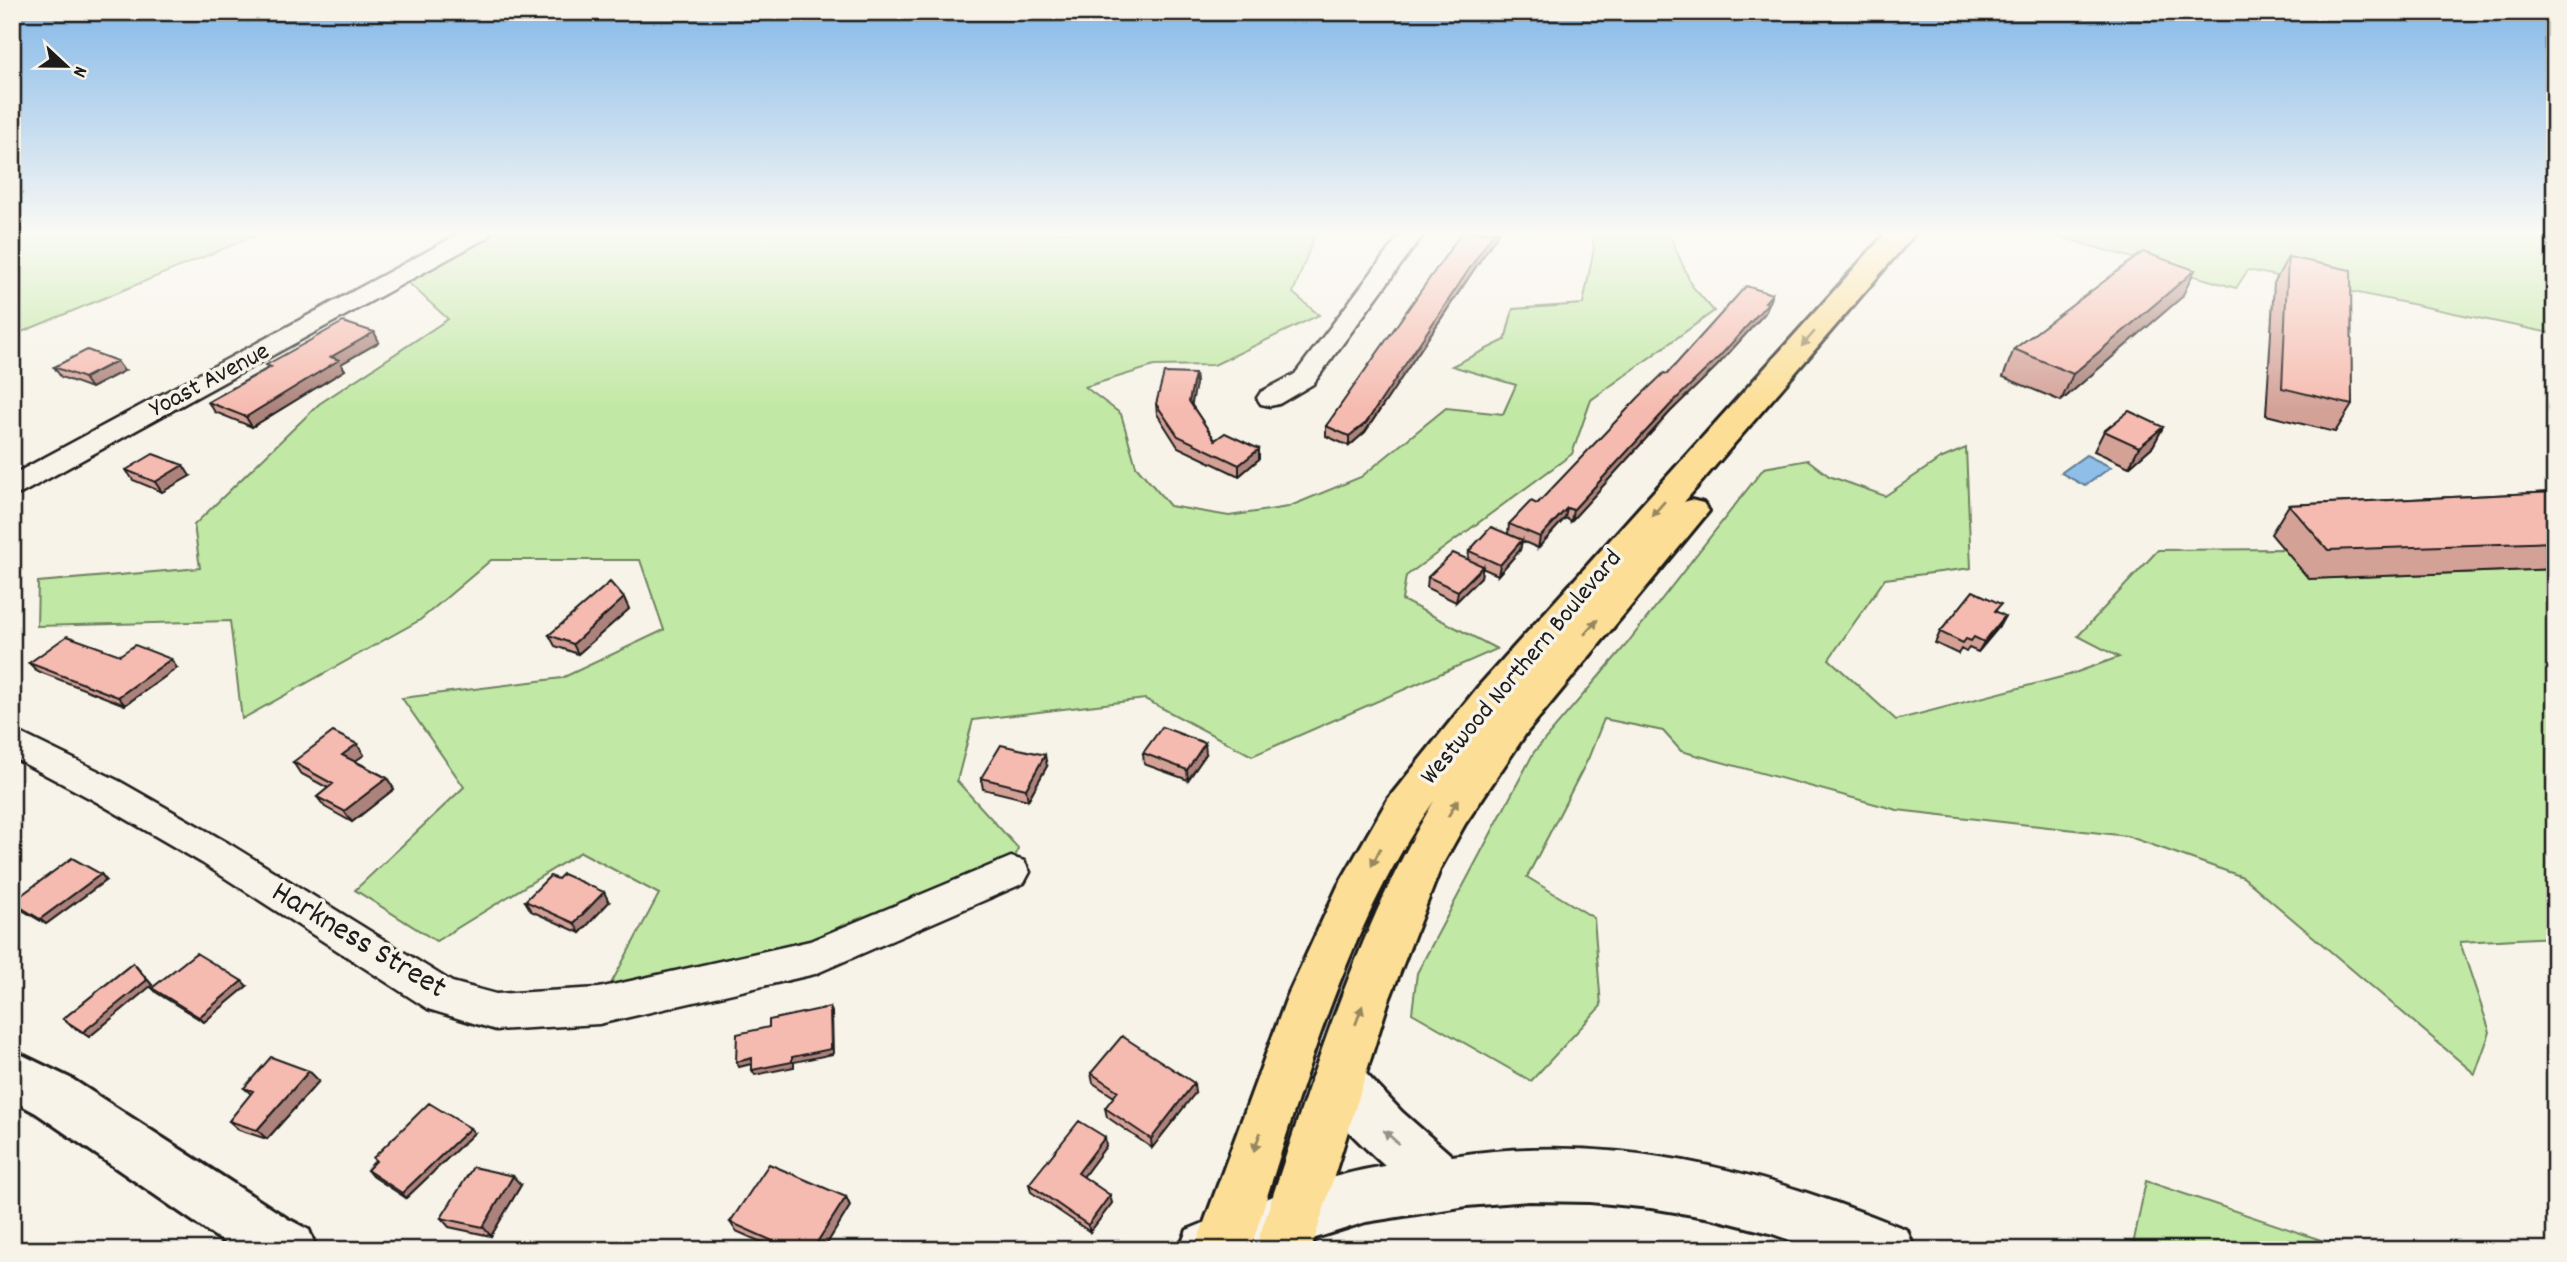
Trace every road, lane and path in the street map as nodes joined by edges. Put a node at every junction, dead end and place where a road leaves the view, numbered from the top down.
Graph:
1 (372, 291) edge
2 (1370, 291) edge
3 (1850, 291) edge
4 (1881, 291) edge
5 (1270, 398) dead end
6 (12, 487) edge
7 (12, 742) edge
8 (1011, 872) dead end
9 (12, 1073) edge
10 (1336, 1079) junction
11 (1442, 1182) junction
12 (1289, 1234) edge
13 (1218, 1248) edge
14 (289, 1250) edge
15 (1887, 1250) edge

1 - 6 street, Yoast Avenue
2 - 5 street
3 -> 13 main road, Westwood Northern Boulevard
10 -> 4 main road, Westwood Northern Boulevard
7 - 8 street, Harkness Street
9 - 14 street
11 -> 10 street
10 - 12 main road, Westwood Northern Boulevard
11 - 12 street
11 - 15 street
12 - 13 street

